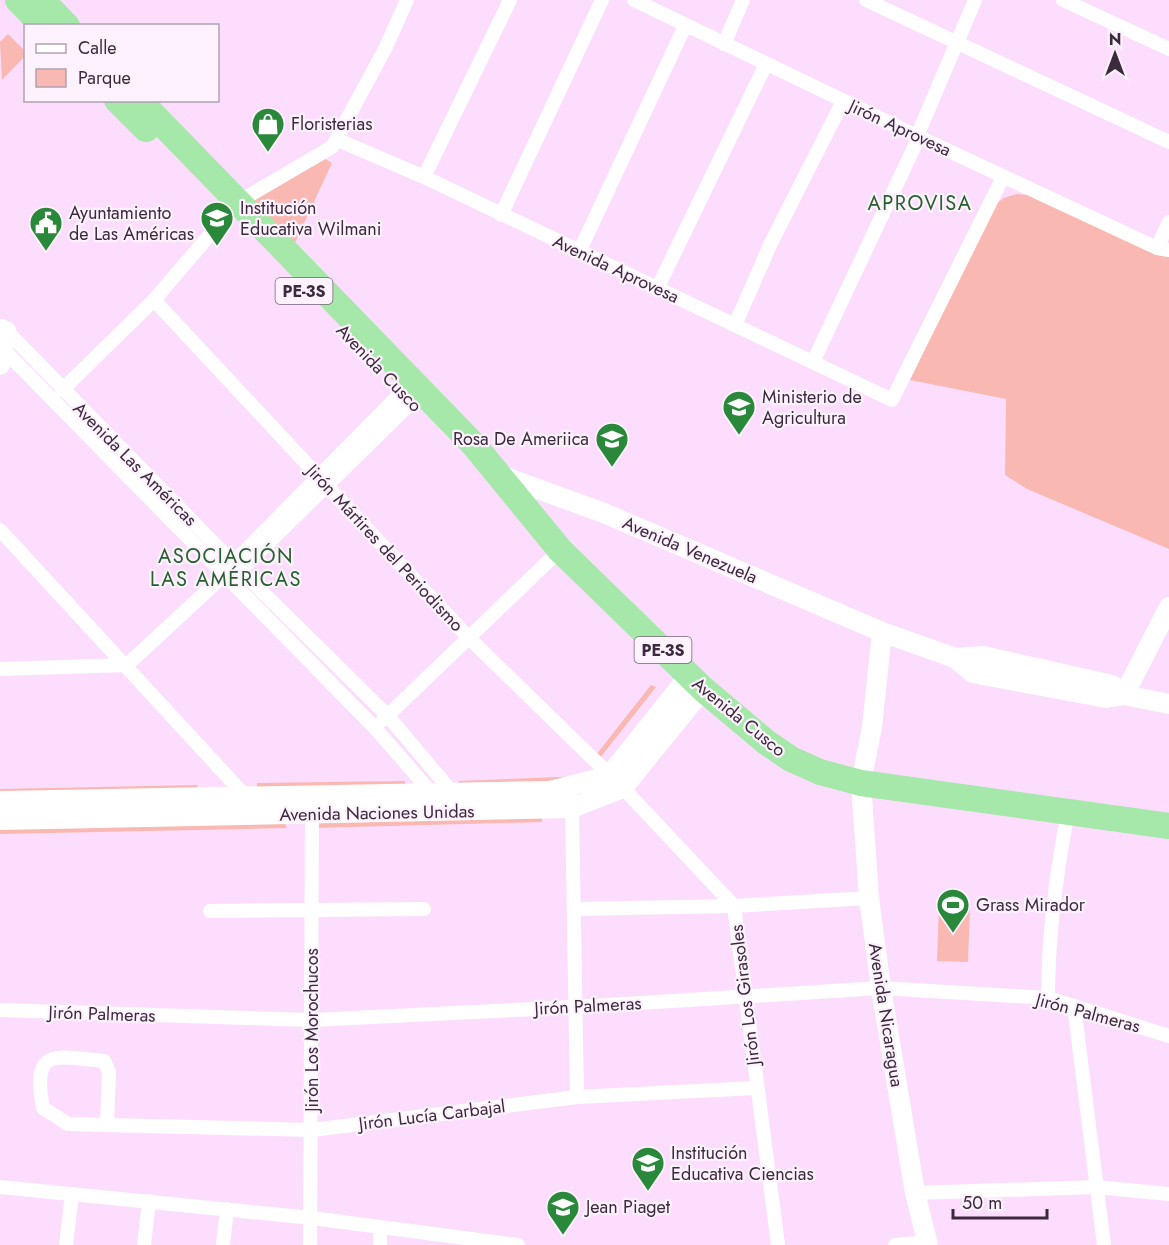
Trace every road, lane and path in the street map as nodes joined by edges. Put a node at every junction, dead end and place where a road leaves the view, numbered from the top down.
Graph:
1 (18, 0) edge
2 (42, 0) edge
3 (407, 0) edge
4 (510, 0) edge
5 (602, 0) edge
6 (634, 0) edge
7 (742, 0) edge
8 (866, 0) edge
9 (975, 0) edge
10 (1064, 0) edge
11 (41, 24) edge
12 (65, 24) edge
13 (685, 26) junction
14 (956, 43) junction
15 (724, 44) junction
16 (1169, 49) edge
17 (766, 64) junction
18 (843, 101) junction
19 (119, 102) edge
20 (141, 102) edge
21 (918, 137) junction
22 (338, 140) junction
23 (1169, 142) edge
24 (423, 177) junction
25 (1003, 177) junction
26 (233, 208) junction
27 (501, 215) junction
28 (1169, 222) edge
29 (1163, 249) edge
30 (579, 252) junction
31 (657, 289) junction
32 (154, 300) junction
33 (735, 325) junction
34 (2, 343) edge
35 (813, 362) junction
36 (62, 390) junction
37 (407, 397) junction
38 (496, 474) junction
39 (323, 481) junction
40 (0, 530) edge
41 (560, 550) junction
42 (235, 565) junction
43 (222, 574) junction
44 (1168, 612) edge
45 (882, 632) junction
46 (468, 638) junction
47 (127, 665) junction
48 (0, 669) edge
49 (696, 683) junction
50 (1124, 696) junction
51 (1169, 704) edge
52 (388, 716) junction
53 (375, 728) junction
54 (616, 782) junction
55 (861, 783) junction
56 (569, 787) junction
57 (453, 792) junction
58 (433, 794) junction
59 (0, 801) edge
60 (251, 807) junction
61 (572, 808) junction
62 (468, 811) junction
63 (447, 812) junction
64 (1068, 812) junction
65 (312, 815) junction
66 (0, 820) edge
67 (1169, 825) edge
68 (869, 898) junction
69 (735, 906) junction
70 (424, 909) dead end
71 (574, 909) junction
72 (312, 910) junction
73 (210, 911) dead end
74 (880, 988) junction
75 (745, 997) junction
76 (1048, 998) junction
77 (1074, 1006) junction
78 (576, 1007) junction
79 (0, 1010) edge
80 (312, 1020) junction
81 (1169, 1036) edge
82 (756, 1088) junction
83 (577, 1096) junction
84 (107, 1125) junction
85 (312, 1131) junction
86 (0, 1187) edge
87 (1096, 1187) junction
88 (915, 1193) junction
89 (72, 1194) junction
90 (1169, 1194) edge
91 (149, 1202) junction
92 (227, 1209) junction
93 (312, 1218) junction
94 (380, 1227) junction
95 (444, 1240) edge
96 (928, 1243) edge
97 (66, 1245) edge
98 (144, 1245) edge
99 (223, 1245) edge
100 (310, 1245) edge
101 (380, 1245) edge
102 (518, 1245) edge
103 (778, 1245) edge
104 (895, 1245) edge
105 (1104, 1245) edge

1 - 11 highway
2 - 12 highway
3 - 22 street
4 - 24 street
5 - 27 street
6 - 13 street, Jirón Aprovesa
7 - 15 street
8 - 14 street
9 - 14 street
10 - 16 street
13 - 15 street, Jirón Aprovesa
13 - 30 street
14 - 21 street
14 - 23 street
15 - 17 street, Jirón Aprovesa
17 - 18 street, Jirón Aprovesa
17 - 31 street
18 - 21 street, Jirón Aprovesa
18 - 33 street
19 - 26 highway, Avenida Cusco / PE-3S
20 - 26 highway, Avenida Cusco / PE-3S
21 - 25 street, Jirón Aprovesa
21 - 35 street
22 - 24 street, Avenida Aprovesa
22 - 26 street
24 - 27 street, Avenida Aprovesa
25 - 29 street, Jirón Aprovesa
25 - 35 street, Avenida Aprovesa
26 - 32 street
26 - 37 highway, Avenida Cusco / PE-3S
26 - 38 highway, Avenida Cusco / PE-3S
27 - 30 street, Avenida Aprovesa
28 - 29 street
30 - 31 street, Avenida Aprovesa
31 - 33 street, Avenida Aprovesa
32 - 36 street
32 - 39 street, Jirón Mártires del Periodismo
33 - 35 street, Avenida Aprovesa
34 - 36 street, Avenida Las Américas
34 - 43 street, Avenida Las Américas
36 - 42 street, Avenida Las Américas
37 - 38 highway, Avenida Cusco / PE-3S
37 - 39 street
38 - 41 highway, Avenida Cusco / PE-3S
38 - 45 street, Avenida Venezuela
39 - 42 street
39 - 46 street, Jirón Mártires del Periodismo
40 - 47 street
41 - 46 street
41 - 49 highway, Avenida Cusco / PE-3S
42 - 43 street
42 - 52 street, Avenida Las Américas
43 - 47 street
43 - 53 street, Avenida Las Américas
44 - 50 street
45 - 50 street, Avenida Venezuela
45 - 55 street
46 - 52 street
46 - 54 street, Jirón Mártires del Periodismo
47 - 48 street
47 - 60 street
49 - 54 street, Avenida Naciones Unidas
49 - 55 highway, Avenida Cusco / PE-3S
50 - 51 street, Avenida Venezuela
52 - 53 street
52 - 57 street, Avenida Las Américas
53 - 58 street, Avenida Las Américas
54 - 56 street, Avenida Naciones Unidas
54 - 61 street, Avenida Naciones Unidas
54 - 69 street, Jirón Los Girasoles
55 - 64 highway, Avenida Cusco / PE-3S
55 - 68 street, Avenida Nicaragua
56 - 57 street, Avenida Naciones Unidas
56 - 61 street
57 - 58 street, Avenida Naciones Unidas
57 - 62 street, Avenida Las Américas
58 - 60 street, Avenida Naciones Unidas
58 - 63 street, Avenida Las Américas
59 - 60 street, Avenida Naciones Unidas
60 - 65 street, Avenida Naciones Unidas
60 - 66 street, Avenida Naciones Unidas
61 - 62 street, Avenida Naciones Unidas
61 - 71 street
62 - 63 street, Avenida Naciones Unidas
63 - 65 street, Avenida Naciones Unidas
64 - 67 highway, Avenida Cusco / PE-3S
64 - 76 street
65 - 72 street, Jirón Los Morochucos
68 - 69 street
68 - 74 street, Avenida Nicaragua
69 - 71 street
69 - 75 street, Jirón Los Girasoles
70 - 72 street
71 - 78 street
72 - 73 street
72 - 80 street, Jirón Los Morochucos
74 - 75 street, Jirón Palmeras
74 - 76 street, Jirón Palmeras
74 - 88 street, Avenida Nicaragua
75 - 78 street, Jirón Palmeras
75 - 82 street, Jirón Los Girasoles
76 - 77 street, Jirón Palmeras
77 - 81 street, Jirón Palmeras
77 - 87 street
78 - 80 street, Jirón Palmeras
78 - 83 street
79 - 80 street, Jirón Palmeras
80 - 85 street, Jirón Los Morochucos
82 - 83 street, Jirón Lucía Carbajal
82 - 103 street, Jirón Los Girasoles
83 - 85 street, Jirón Lucía Carbajal
84 - 84 street, Jirón Lucía Carbajal
84 - 85 street, Jirón Lucía Carbajal
85 - 93 street, Jirón Los Morochucos
86 - 89 street
87 - 88 street
87 - 90 street
87 - 105 street
88 - 96 street, Avenida Nicaragua
89 - 91 street
89 - 97 street
91 - 92 street
91 - 98 street
92 - 93 street
92 - 99 street
93 - 94 street
93 - 100 street, Jirón Los Morochucos
94 - 95 street
94 - 101 street
95 - 102 street
96 - 104 street

